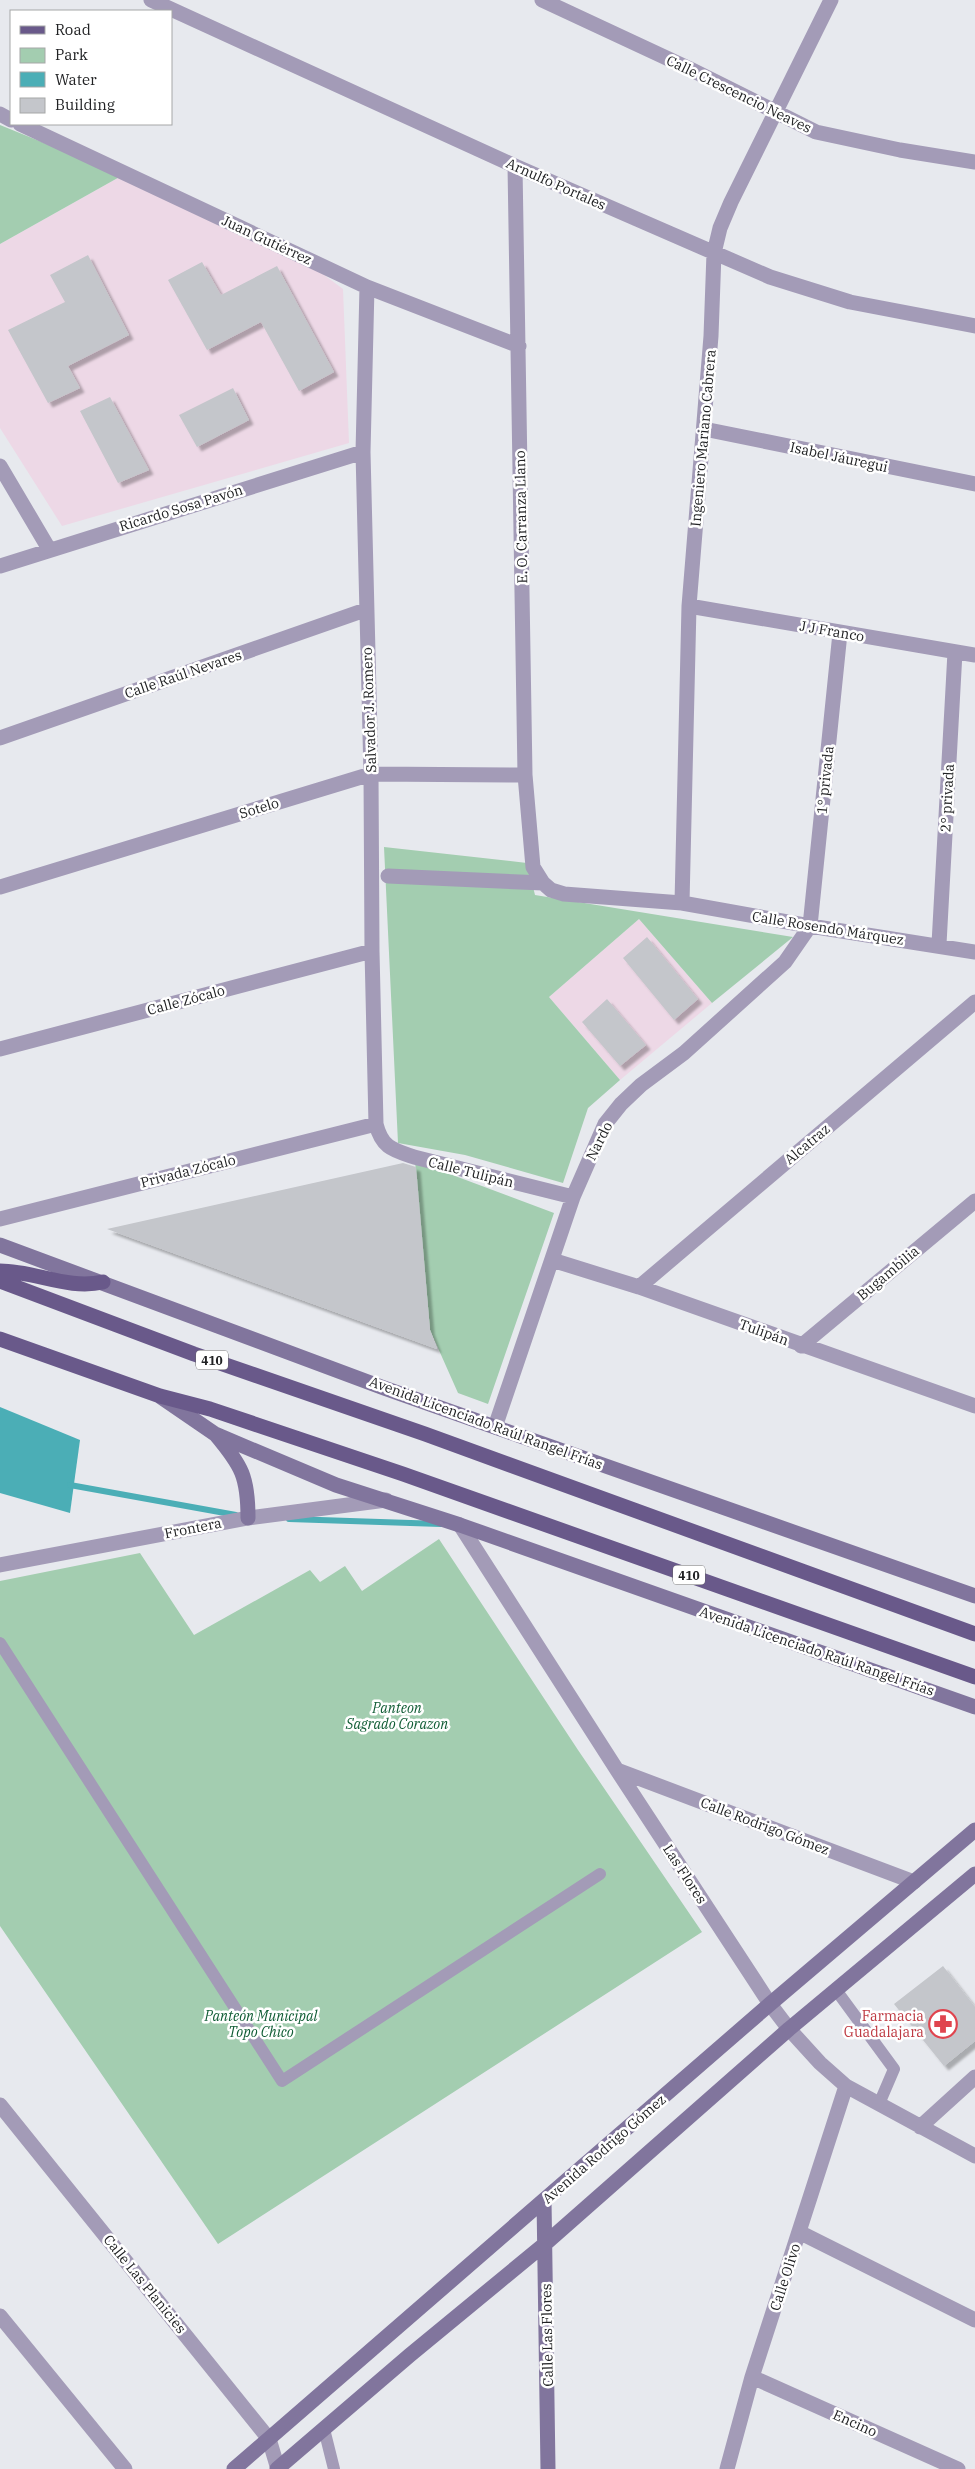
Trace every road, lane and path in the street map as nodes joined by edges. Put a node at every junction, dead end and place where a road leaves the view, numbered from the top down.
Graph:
1 (151, 0) edge
2 (542, 0) edge
3 (830, 0) edge
4 (776, 113) junction
5 (22, 125) edge
6 (975, 162) edge
7 (515, 166) junction
8 (714, 253) junction
9 (367, 287) junction
10 (975, 326) edge
11 (519, 346) junction
12 (704, 429) junction
13 (363, 452) junction
14 (0, 466) edge
15 (975, 484) edge
16 (49, 549) junction
17 (0, 566) edge
18 (689, 606) junction
19 (365, 610) junction
20 (840, 633) junction
21 (956, 652) junction
22 (975, 655) edge
23 (0, 738) edge
24 (372, 774) junction
25 (525, 775) junction
26 (388, 876) dead end
27 (543, 883) junction
28 (0, 887) edge
29 (682, 902) junction
30 (810, 926) junction
31 (939, 944) junction
32 (372, 951) junction
33 (975, 952) edge
34 (975, 1002) edge
35 (0, 1049) edge
36 (377, 1128) junction
37 (573, 1198) junction
38 (975, 1201) edge
39 (0, 1219) edge
40 (0, 1245) edge
41 (552, 1260) junction
42 (0, 1271) edge
43 (0, 1280) edge
44 (103, 1282) junction
45 (639, 1287) junction
46 (0, 1339) edge
47 (801, 1346) junction
48 (160, 1396) junction
49 (972, 1401) edge
50 (495, 1427) junction
51 (215, 1434) junction
52 (387, 1500) junction
53 (248, 1518) junction
54 (460, 1525) junction
55 (0, 1565) edge
56 (975, 1596) edge
57 (975, 1634) edge
58 (0, 1643) edge
59 (975, 1677) edge
60 (975, 1693) edge
61 (955, 1700) junction
62 (975, 1707) edge
63 (616, 1770) junction
64 (975, 1830) edge
65 (600, 1874) dead end
66 (975, 1874) edge
67 (914, 1882) junction
68 (836, 1990) junction
69 (770, 2004) junction
70 (789, 2029) junction
71 (975, 2077) edge
72 (846, 2086) junction
73 (879, 2104) junction
74 (0, 2105) edge
75 (920, 2127) junction
76 (975, 2156) edge
77 (544, 2200) junction
78 (800, 2232) junction
79 (546, 2243) junction
80 (0, 2316) edge
81 (975, 2320) edge
82 (392, 2334) junction
83 (410, 2355) junction
84 (752, 2377) junction
85 (324, 2429) junction
86 (270, 2439) junction
87 (125, 2469) edge
88 (234, 2469) edge
89 (278, 2469) edge
90 (334, 2469) edge
91 (548, 2469) edge
92 (727, 2469) edge
93 (958, 2469) edge

1 - 7 street, Arnulfo Portales
2 - 4 street, Calle Crescencio Neaves
3 - 4 street, Ingeniero Mariano Cabrera
4 - 6 street, Calle Crescencio Neaves
4 - 8 street, Ingeniero Mariano Cabrera
5 - 9 street, Juan Gutiérrez
7 - 8 street, Arnulfo Portales
7 - 11 street, E. O. Carranza Llano
8 - 10 street, Arnulfo Portales
8 - 12 street, Ingeniero Mariano Cabrera
9 - 11 street, Juan Gutiérrez
9 - 13 street, Salvador J. Romero
11 - 25 street, E. O. Carranza Llano
12 - 15 street, Isabel Jáuregui
12 - 18 street, Ingeniero Mariano Cabrera
13 - 16 street, Ricardo Sosa Pavón
13 - 19 street, Salvador J. Romero
14 - 16 street
16 - 17 street, Ricardo Sosa Pavón
18 - 20 street, J J Franco
18 - 29 street, Ingeniero Mariano Cabrera
19 - 23 street, Calle Raúl Nevares
19 - 24 street, Salvador J. Romero
20 - 21 street, J J Franco
20 - 30 street, 1° privada
21 - 22 street, J J Franco
21 - 31 street, 2° privada
24 - 25 street, Sotelo
24 - 28 street, Sotelo
24 - 32 street, Salvador J. Romero
25 - 27 street, E. O. Carranza Llano
26 - 27 street
27 - 29 street, Calle Rosendo Márquez
29 - 30 street, Calle Rosendo Márquez
30 - 31 street, Calle Rosendo Márquez
30 - 37 street, Nardo
31 - 33 street, Calle Rosendo Márquez
32 - 35 street, Calle Zócalo
32 - 36 street, Salvador J. Romero
34 - 45 street, Alcatraz
36 - 37 street, Calle Tulipán
36 - 39 street, Privada Zócalo
37 - 41 street, Nardo
38 - 47 street, Bugambilia
40 - 44 street, Avenida Licenciado Raúl Rangel Frías
41 - 45 street, Tulipán
41 - 50 street, Nardo
42 - 44 main road
43 - 57 main road, 410
44 - 50 street, Avenida Licenciado Raúl Rangel Frías
45 - 47 street, Tulipán
46 - 48 main road, 410
47 - 49 street, Tulipán
48 - 51 street, Avenida Licenciado Raúl Rangel Frías
48 - 59 main road, 410
50 - 56 street, Avenida Licenciado Raúl Rangel Frías
51 - 52 street, Avenida Licenciado Raúl Rangel Frías
51 - 53 street
52 - 53 street, Frontera
52 - 54 street, Avenida Licenciado Raúl Rangel Frías
53 - 55 street, Frontera
54 - 61 street, Avenida Licenciado Raúl Rangel Frías
54 - 63 street, Las Flores
58 - 65 lane
60 - 61 street
61 - 62 street, Avenida Licenciado Raúl Rangel Frías
63 - 67 street, Calle Rodrigo Gómez
63 - 69 street, Las Flores
64 - 67 street, Avenida Rodrigo Gómez
66 - 68 street
67 - 69 street, Avenida Rodrigo Gómez
68 - 70 street
68 - 73 lane
69 - 70 street, Las Flores
69 - 77 street, Avenida Rodrigo Gómez
70 - 72 street, Las Flores
70 - 79 street
71 - 75 street
72 - 73 street, Las Flores
72 - 78 street, Calle Olivo
73 - 75 street, Las Flores
74 - 86 street, Calle Las Planicies
75 - 76 street, Las Flores
77 - 79 street, Calle Las Flores
77 - 82 street, Avenida Rodrigo Gómez
78 - 81 street
78 - 84 street, Calle Olivo
79 - 83 street
79 - 91 street, Calle Las Flores
80 - 87 street
82 - 83 street
82 - 86 street, Avenida Rodrigo Gómez
83 - 85 street
84 - 92 street, Calle Olivo
84 - 93 street, Encino
85 - 89 street
85 - 90 lane
86 - 88 street, Avenida Rodrigo Gómez
86 - 89 street, Calle Las Planicies

